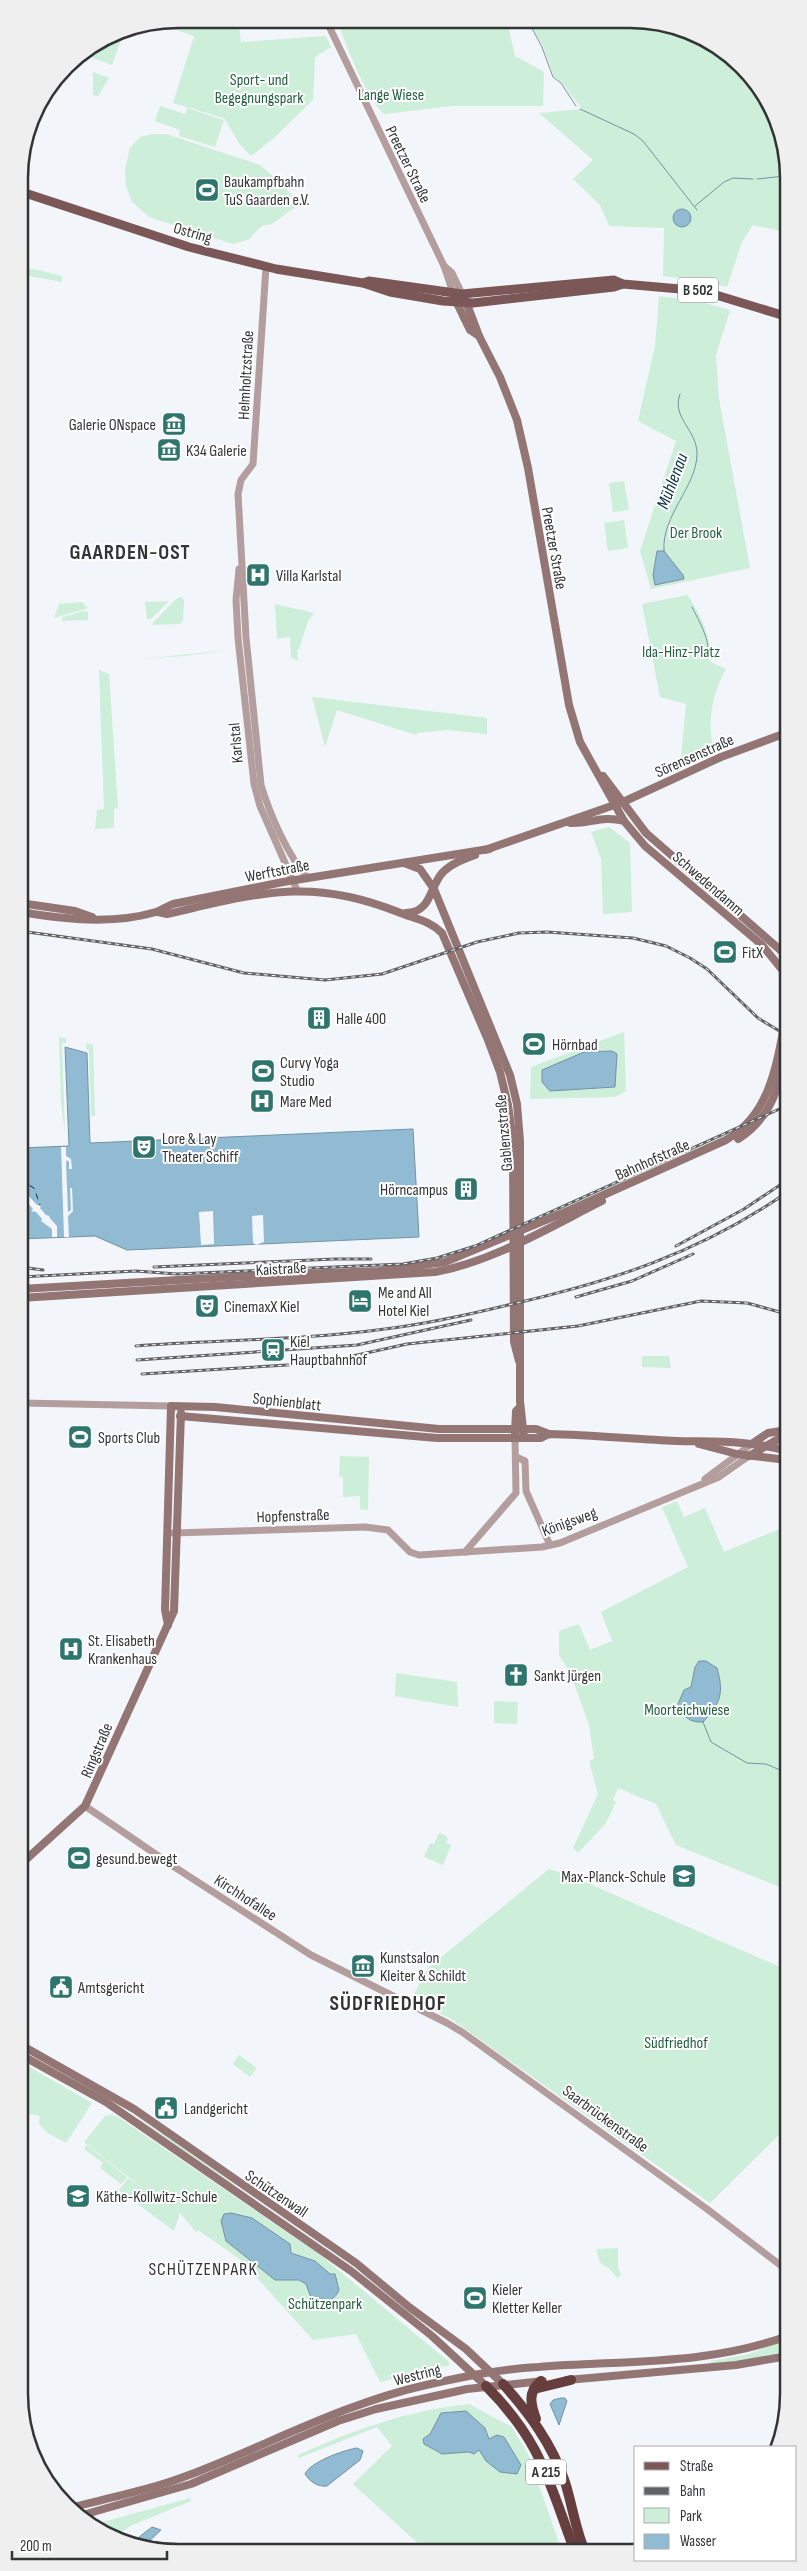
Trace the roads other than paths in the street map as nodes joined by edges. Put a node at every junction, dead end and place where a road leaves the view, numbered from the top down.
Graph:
1 (330, 28) edge
2 (28, 195) edge
3 (266, 267) junction
4 (363, 283) junction
5 (623, 284) junction
6 (457, 293) junction
7 (457, 303) junction
8 (466, 304) junction
9 (780, 314) edge
10 (478, 336) junction
11 (241, 480) joint
12 (240, 564) junction
13 (780, 735) edge
14 (595, 767) junction
15 (623, 802) junction
16 (616, 807) junction
17 (605, 818) junction
18 (624, 821) junction
19 (567, 823) junction
20 (489, 849) junction
21 (404, 863) junction
22 (299, 868) junction
23 (308, 878) junction
24 (296, 880) junction
25 (434, 889) junction
26 (297, 890) junction
27 (28, 904) edge
28 (158, 912) junction
29 (28, 913) edge
30 (402, 914) junction
31 (96, 918) junction
32 (452, 944) junction
33 (780, 947) edge
34 (456, 952) junction
35 (780, 969) edge
36 (780, 1043) edge
37 (780, 1077) edge
38 (537, 1234) joint
39 (456, 1259) joint
40 (28, 1289) edge
41 (28, 1298) edge
42 (518, 1342) junction
43 (28, 1403) edge
44 (171, 1406) junction
45 (181, 1406) junction
46 (171, 1416) junction
47 (180, 1416) junction
48 (519, 1429) junction
49 (779, 1432) edge
50 (549, 1434) junction
51 (779, 1437) edge
52 (515, 1438) junction
53 (524, 1438) junction
54 (689, 1442) junction
55 (753, 1443) junction
56 (768, 1445) junction
57 (779, 1449) edge
58 (737, 1454) junction
59 (750, 1456) junction
60 (516, 1457) junction
61 (779, 1459) edge
62 (701, 1483) junction
63 (168, 1531) junction
64 (177, 1534) junction
65 (550, 1546) junction
66 (410, 1552) joint
67 (465, 1552) junction
68 (168, 1625) junction
69 (85, 1806) junction
70 (28, 1858) edge
71 (400, 1999) joint
72 (28, 2049) edge
73 (28, 2060) edge
74 (779, 2264) edge
75 (779, 2339) edge
76 (779, 2358) edge
77 (492, 2372) junction
78 (475, 2375) junction
79 (571, 2380) junction
80 (540, 2381) junction
81 (503, 2384) junction
82 (486, 2386) junction
83 (533, 2390) junction
84 (538, 2427) junction
85 (79, 2505) edge
86 (88, 2513) edge
87 (579, 2544) edge
88 (580, 2544) edge

1 - 6 street, Preetzer Straße
2 - 3 main road, Ostring / B 502
3 - 4 main road, Ostring / B 502
3 - 11 street, Helmholtzstraße
4 - 6 main road, Ostring / B 502
4 - 7 main road, Ostring / B 502
5 - 6 main road, Ostring / B 502
5 - 8 main road, Ostring / B 502
5 - 9 main road, Ostring / B 502
6 - 7 main road, Preetzer Straße
6 - 8 main road, Preetzer Straße
7 - 8 main road, Ostring / B 502
7 - 10 main road, Preetzer Straße
8 - 10 main road, Preetzer Straße
10 - 14 main road, Preetzer Straße
11 - 12 street, Karlstal
12 - 22 street, Karlstal
12 - 24 street, Karlstal
13 - 15 main road, Sörensenstraße
14 - 15 main road, Preetzer Straße
14 - 16 main road, Preetzer Straße
15 - 16 main road, Sörensenstraße
15 - 33 main road, Schwedendamm
16 - 17 main road, Werftstraße
16 - 18 main road, Schwedendamm
16 - 19 main road, Werftstraße
17 - 18 main road, Werftstraße
17 - 19 main road, Werftstraße
18 - 35 main road, Schwedendamm
19 - 20 main road, Werftstraße
20 - 21 main road, Werftstraße
20 - 25 main road, Werftstraße
21 - 23 main road, Werftstraße
21 - 25 main road
22 - 23 street, Karlstal
22 - 24 street, Karlstal
23 - 24 main road, Werftstraße
24 - 26 street, Karlstal
24 - 28 main road, Werftstraße
25 - 30 main road, Werftstraße
25 - 32 main road, Gablenzstraße
26 - 28 main road, Werftstraße
26 - 30 main road, Werftstraße
27 - 31 main road, Werftstraße
28 - 31 main road, Werftstraße
29 - 31 main road, Werftstraße
30 - 32 main road, Werftstraße
32 - 34 main road, Gablenzstraße
34 - 42 main road, Gablenzstraße
34 - 42 main road, Gablenzstraße
36 - 39 main road, Bahnhofstraße
37 - 38 main road, Bahnhofstraße
38 - 41 main road, Kaistraße
39 - 40 main road, Kaistraße
42 - 48 main road, Gablenzstraße
43 - 44 street, Sophienblatt
44 - 45 main road, Sophienblatt
44 - 46 main road
45 - 47 main road, Ringstraße
45 - 48 main road, Sophienblatt
46 - 47 street, Sophienblatt
46 - 63 main road
47 - 52 main road, Sophienblatt
47 - 64 main road, Ringstraße
48 - 50 main road, Sophienblatt
48 - 52 main road, Gablenzstraße
48 - 53 main road, Gablenzstraße
49 - 55 main road
50 - 53 main road, Sophienblatt
50 - 54 main road, Sophienblatt
51 - 56 main road
52 - 53 main road, Sophienblatt
52 - 60 street
54 - 55 main road, Sophienblatt
54 - 58 main road, Sophienblatt
55 - 56 main road, Sophienblatt
55 - 58 street, Königsweg
56 - 57 main road, Sophienblatt
56 - 59 main road
58 - 59 main road, Sophienblatt
58 - 62 street, Königsweg
59 - 61 main road, Sophienblatt
59 - 62 street, Königsweg
60 - 65 street
60 - 67 street
62 - 65 street, Königsweg
63 - 64 street, Hopfenstraße
63 - 68 main road
64 - 66 street, Hopfenstraße
64 - 68 main road, Ringstraße
65 - 67 street, Königsweg
66 - 67 street, Königsweg
68 - 69 main road, Ringstraße
69 - 70 main road, Ringstraße
69 - 71 street, Kirchhofallee
71 - 74 street, Saarbrückenstraße
72 - 77 main road, Schützenwall
73 - 78 main road, Schützenwall
75 - 77 main road, Westring
76 - 79 main road, Westring
77 - 78 main road, Westring
77 - 81 main road, Schützenwall
78 - 82 main road, Schützenwall
78 - 85 main road, Westring
79 - 80 main road, Westring
79 - 83 highway
80 - 81 main road, Westring
80 - 83 highway
81 - 82 main road, Westring
81 - 84 highway
82 - 86 main road, Westring
82 - 87 highway, A 215
83 - 84 highway
84 - 88 highway

